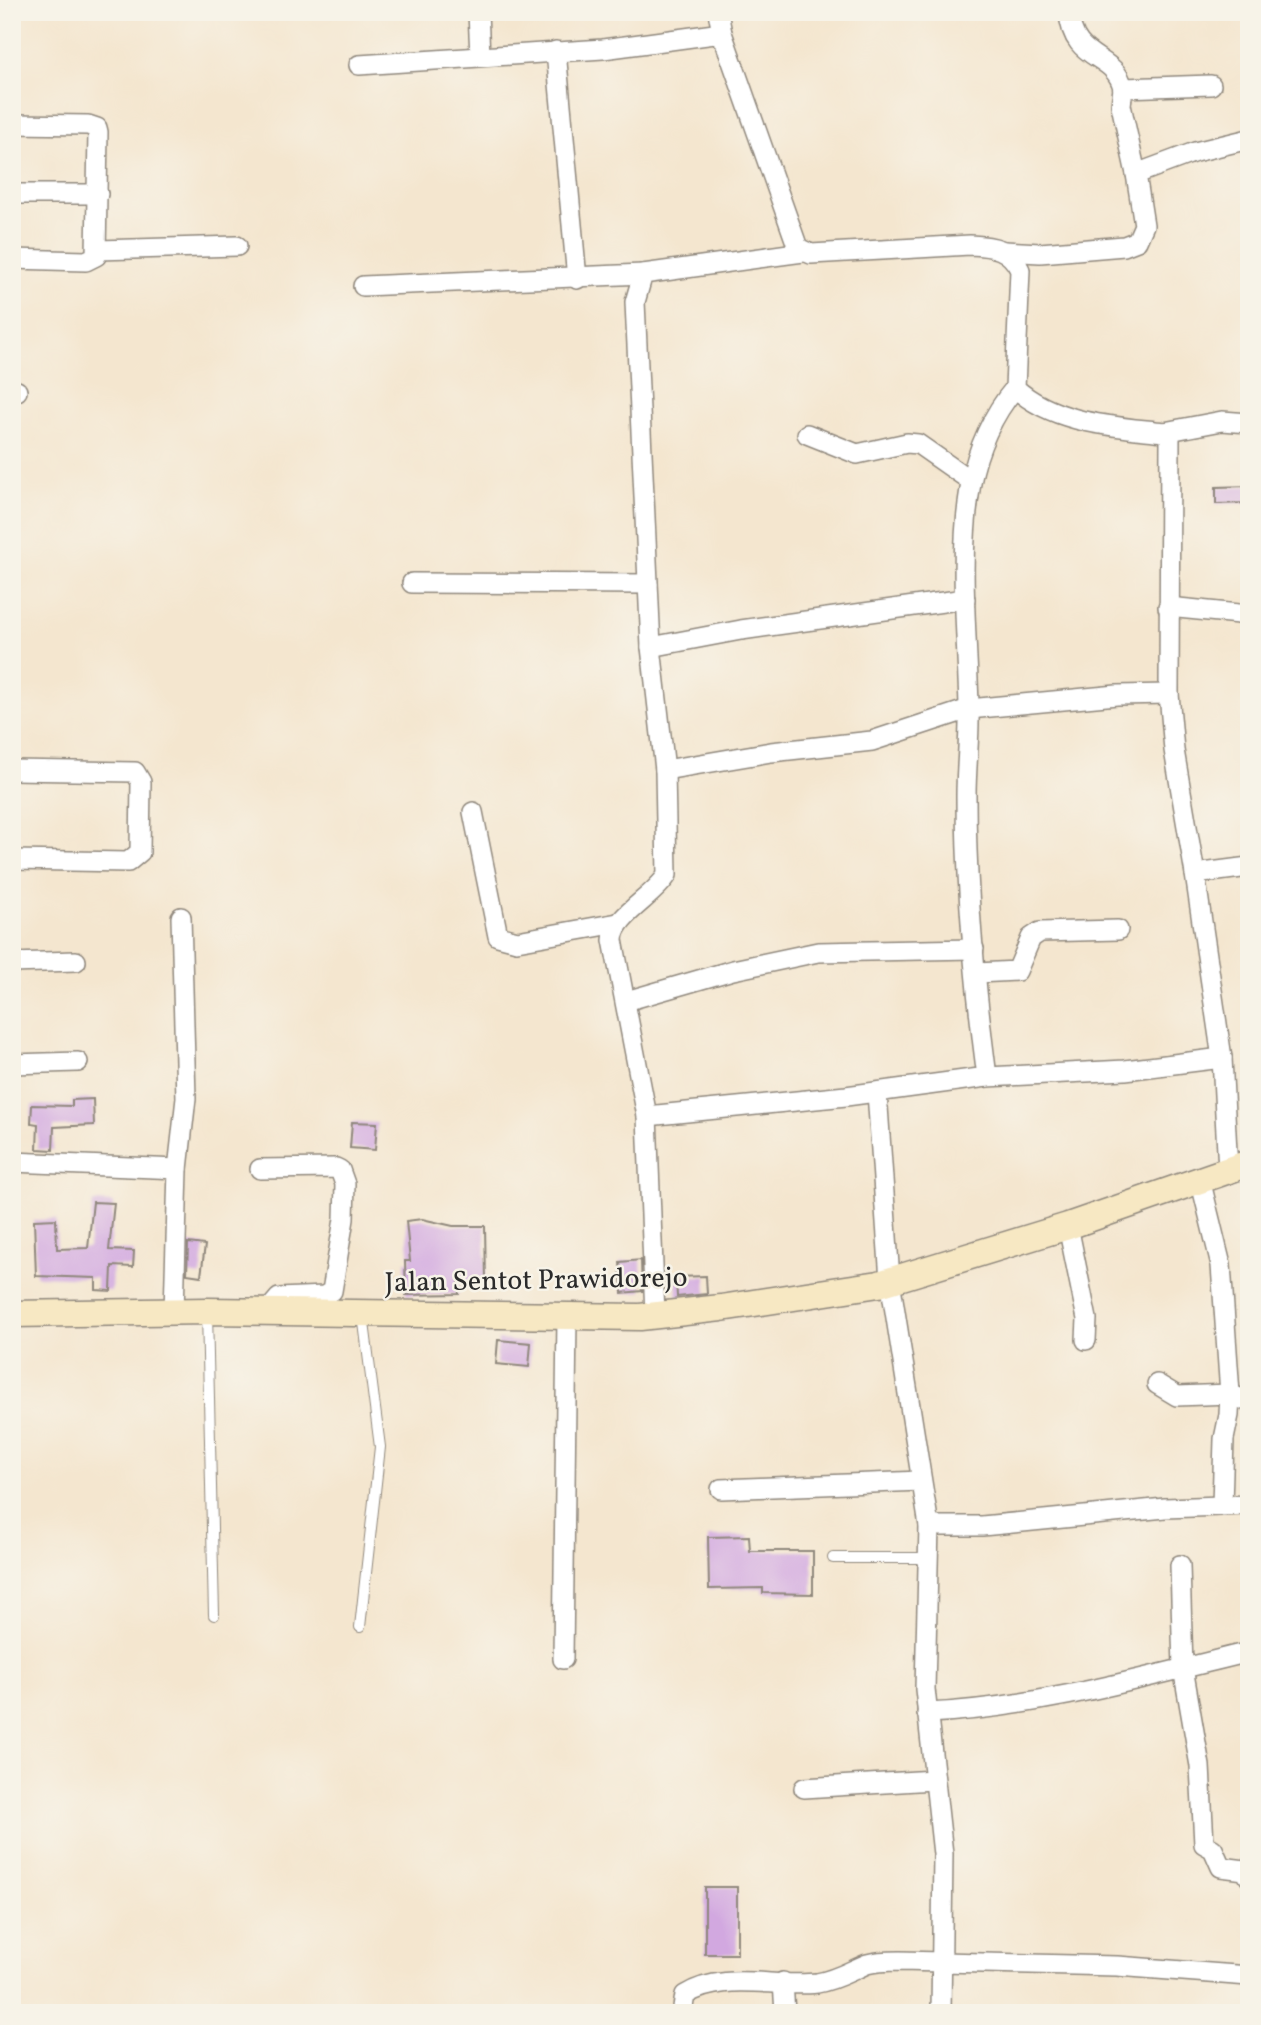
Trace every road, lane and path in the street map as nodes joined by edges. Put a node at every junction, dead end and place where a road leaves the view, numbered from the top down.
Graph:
1 (478, 12) edge
2 (718, 12) edge
3 (1069, 12) edge
4 (722, 33) junction
5 (556, 51) junction
6 (480, 56) junction
7 (359, 65) dead end
8 (1211, 85) dead end
9 (1123, 88) junction
10 (12, 124) edge
11 (1249, 139) edge
12 (1136, 174) junction
13 (12, 194) edge
14 (98, 194) junction
15 (237, 246) dead end
16 (98, 250) junction
17 (1005, 251) junction
18 (803, 252) junction
19 (12, 259) edge
20 (643, 274) junction
21 (577, 279) junction
22 (363, 286) dead end
23 (1015, 388) junction
24 (1249, 423) edge
25 (1164, 432) junction
26 (807, 434) dead end
27 (971, 481) junction
28 (412, 583) dead end
29 (649, 584) junction
30 (965, 599) junction
31 (1168, 607) junction
32 (1249, 615) edge
33 (651, 647) junction
34 (1169, 694) junction
35 (969, 709) junction
36 (12, 770) edge
37 (665, 771) junction
38 (473, 813) dead end
39 (12, 860) edge
40 (1249, 867) edge
41 (1195, 874) junction
42 (181, 917) dead end
43 (618, 923) junction
44 (1118, 930) dead end
45 (974, 949) junction
46 (76, 961) dead end
47 (12, 963) edge
48 (977, 973) junction
49 (626, 1001) junction
50 (1222, 1058) junction
51 (78, 1062) dead end
52 (12, 1064) edge
53 (987, 1077) junction
54 (877, 1092) junction
55 (647, 1116) junction
56 (12, 1163) edge
57 (1239, 1166) edge
58 (178, 1169) junction
59 (260, 1169) dead end
60 (1200, 1179) junction
61 (1068, 1226) junction
62 (890, 1280) junction
63 (207, 1311) junction
64 (174, 1312) junction
65 (267, 1312) junction
66 (12, 1314) edge
67 (363, 1314) junction
68 (655, 1315) junction
69 (567, 1316) junction
70 (1086, 1340) dead end
71 (1157, 1384) dead end
72 (1230, 1394) junction
73 (1249, 1402) edge
74 (921, 1481) junction
75 (722, 1489) dead end
76 (1222, 1505) junction
77 (1249, 1505) edge
78 (929, 1526) junction
79 (833, 1558) dead end
80 (928, 1558) junction
81 (1180, 1564) dead end
82 (214, 1615) dead end
83 (360, 1627) dead end
84 (1249, 1652) edge
85 (563, 1659) dead end
86 (1183, 1668) junction
87 (927, 1713) junction
88 (933, 1780) junction
89 (804, 1787) dead end
90 (1249, 1877) edge
91 (944, 1961) junction
92 (1249, 1976) edge
93 (783, 1982) junction
94 (682, 2013) edge
95 (785, 2013) edge
96 (941, 2013) edge

1 - 6 street
2 - 4 street
3 - 9 street
4 - 5 street
4 - 18 street
5 - 6 street
5 - 21 street
6 - 7 street
8 - 9 street
9 - 12 street
10 - 14 street
11 - 12 street
12 - 17 street
13 - 14 street
14 - 16 street
15 - 16 street
16 - 19 street
17 - 18 street
17 - 23 street
18 - 20 street
20 - 21 street
20 - 29 street
21 - 22 street
23 - 25 street
23 - 27 street
24 - 25 street
25 - 31 street
26 - 27 street
27 - 30 street
28 - 29 street
29 - 33 street
30 - 33 street
30 - 35 street
31 - 32 street
31 - 34 street
33 - 37 street
34 - 35 street
34 - 41 street
35 - 37 street
35 - 45 street
36 - 39 street
37 - 43 street
38 - 43 street
40 - 41 street
41 - 50 street
42 - 58 street
43 - 49 street
44 - 48 street
45 - 48 street
45 - 49 street
46 - 47 street
48 - 53 street
49 - 55 street
50 - 53 street
50 - 57 street
51 - 52 street
53 - 54 street
54 - 55 street
54 - 62 street
55 - 68 street
56 - 58 street
57 - 60 main road, Jalan Sentot Prawidorejo
58 - 64 street
59 - 65 street
60 - 61 main road, Jalan Sentot Prawidorejo
60 - 72 street
61 - 62 main road, Jalan Sentot Prawidorejo
61 - 70 street
62 - 68 main road, Jalan Sentot Prawidorejo
62 - 74 street
63 - 64 main road, Jalan Sentot Prawidorejo
63 - 65 main road, Jalan Sentot Prawidorejo
63 - 82 lane
64 - 66 main road, Jalan Sentot Prawidorejo
65 - 67 main road, Jalan Sentot Prawidorejo
67 - 69 main road, Jalan Sentot Prawidorejo
67 - 83 lane
68 - 69 main road, Jalan Sentot Prawidorejo
69 - 85 street
71 - 72 street
72 - 73 street
72 - 76 street
74 - 75 street
74 - 78 street
76 - 77 street
76 - 78 street
78 - 80 street
79 - 80 lane
80 - 87 street
81 - 86 street
84 - 86 street
86 - 87 street
86 - 90 street
87 - 88 street
88 - 89 street
88 - 91 street
91 - 92 street
91 - 93 street
91 - 96 street
93 - 94 street
93 - 95 street

